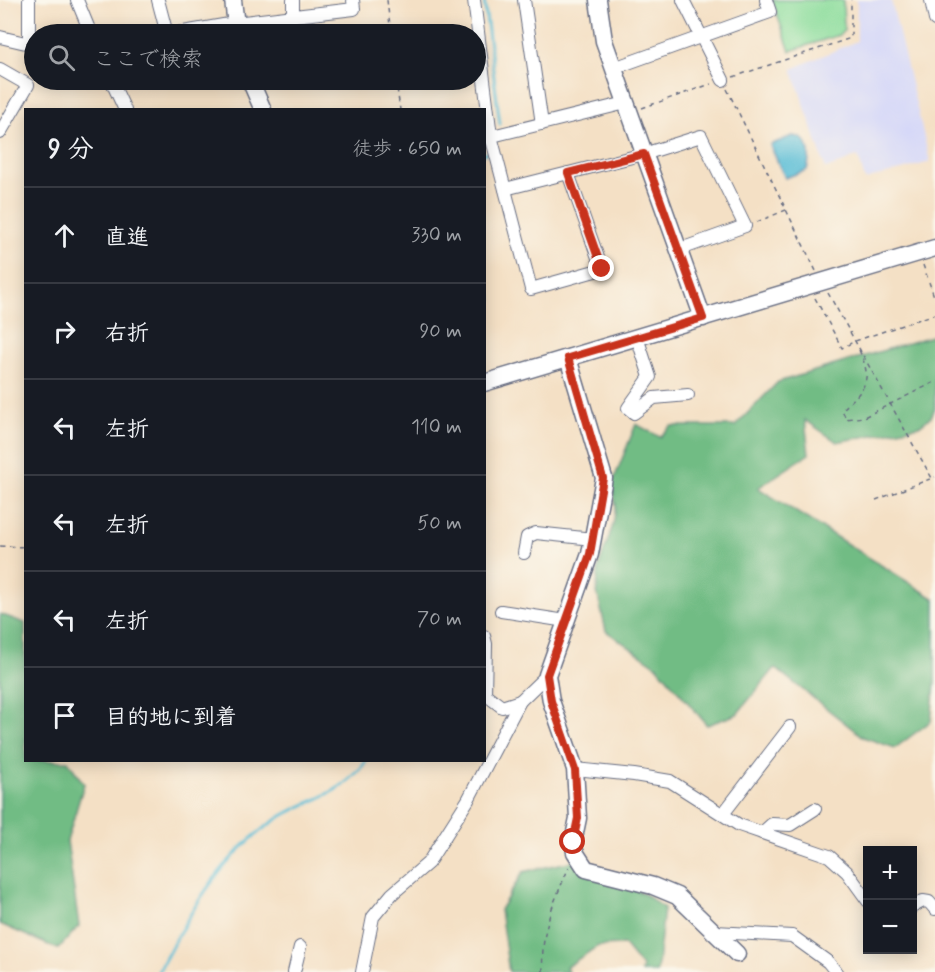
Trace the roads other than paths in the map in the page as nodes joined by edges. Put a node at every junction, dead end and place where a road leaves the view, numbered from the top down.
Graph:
1 (28, 0) edge
2 (76, 0) edge
3 (158, 0) edge
4 (232, 0) edge
5 (293, 0) edge
6 (353, 0) edge
7 (474, 0) edge
8 (524, 0) edge
9 (598, 0) edge
10 (682, 0) edge
11 (766, 0) edge
12 (931, 0) edge
13 (293, 16) junction
14 (935, 20) edge
15 (30, 24) edge
16 (87, 24) edge
17 (166, 24) edge
18 (235, 24) edge
19 (258, 24) edge
20 (476, 24) edge
21 (701, 36) junction
22 (0, 38) edge
23 (24, 42) edge
24 (614, 68) junction
25 (0, 69) edge
26 (723, 80) road end
27 (24, 83) edge
28 (25, 90) edge
29 (115, 90) edge
30 (254, 90) edge
31 (483, 90) edge
32 (123, 108) edge
33 (262, 108) edge
34 (485, 108) edge
35 (628, 108) junction
36 (486, 117) edge
37 (542, 124) junction
38 (0, 133) edge
39 (488, 137) edge
40 (644, 154) junction
41 (568, 173) junction
42 (505, 189) junction
43 (935, 248) edge
44 (678, 250) junction
45 (703, 318) junction
46 (637, 337) junction
47 (568, 358) junction
48 (486, 382) edge
49 (688, 395) dead end
50 (593, 539) junction
51 (524, 553) dead end
52 (501, 611) dead end
53 (566, 621) junction
54 (547, 675) junction
55 (486, 695) edge
56 (520, 701) junction
57 (790, 727) dead end
58 (575, 770) junction
59 (815, 808) dead end
60 (723, 814) junction
61 (762, 833) junction
62 (866, 900) edge
63 (917, 904) edge
64 (935, 909) edge
65 (715, 932) junction
66 (300, 947) dead end
67 (737, 954) dead end
68 (294, 972) edge
69 (362, 972) edge
70 (836, 972) edge

1 - 15 street
2 - 16 street
3 - 17 street
4 - 18 street
5 - 13 street
6 - 13 street
7 - 20 street
8 - 37 street
9 - 24 street
10 - 21 street
11 - 21 street
12 - 14 street
13 - 19 street
21 - 24 street
21 - 26 street
22 - 23 street
24 - 35 street
25 - 27 street
28 - 38 street
29 - 32 street
30 - 33 street
31 - 34 street
35 - 37 street
35 - 40 street
36 - 39 street
37 - 39 street
39 - 42 street
40 - 41 street
40 - 44 street
40 - 44 street
41 - 42 street
41 - 42 street
43 - 45 street
44 - 45 street
45 - 46 street
46 - 47 street
46 - 49 street
47 - 48 street
47 - 50 street
50 - 51 street
50 - 53 street
52 - 53 street
53 - 54 street
54 - 56 street
54 - 58 street
55 - 56 street
56 - 69 street
57 - 60 street
58 - 60 street
58 - 65 street
59 - 61 street
60 - 61 street
61 - 62 street
63 - 64 street
65 - 67 street
65 - 70 street
66 - 68 street

